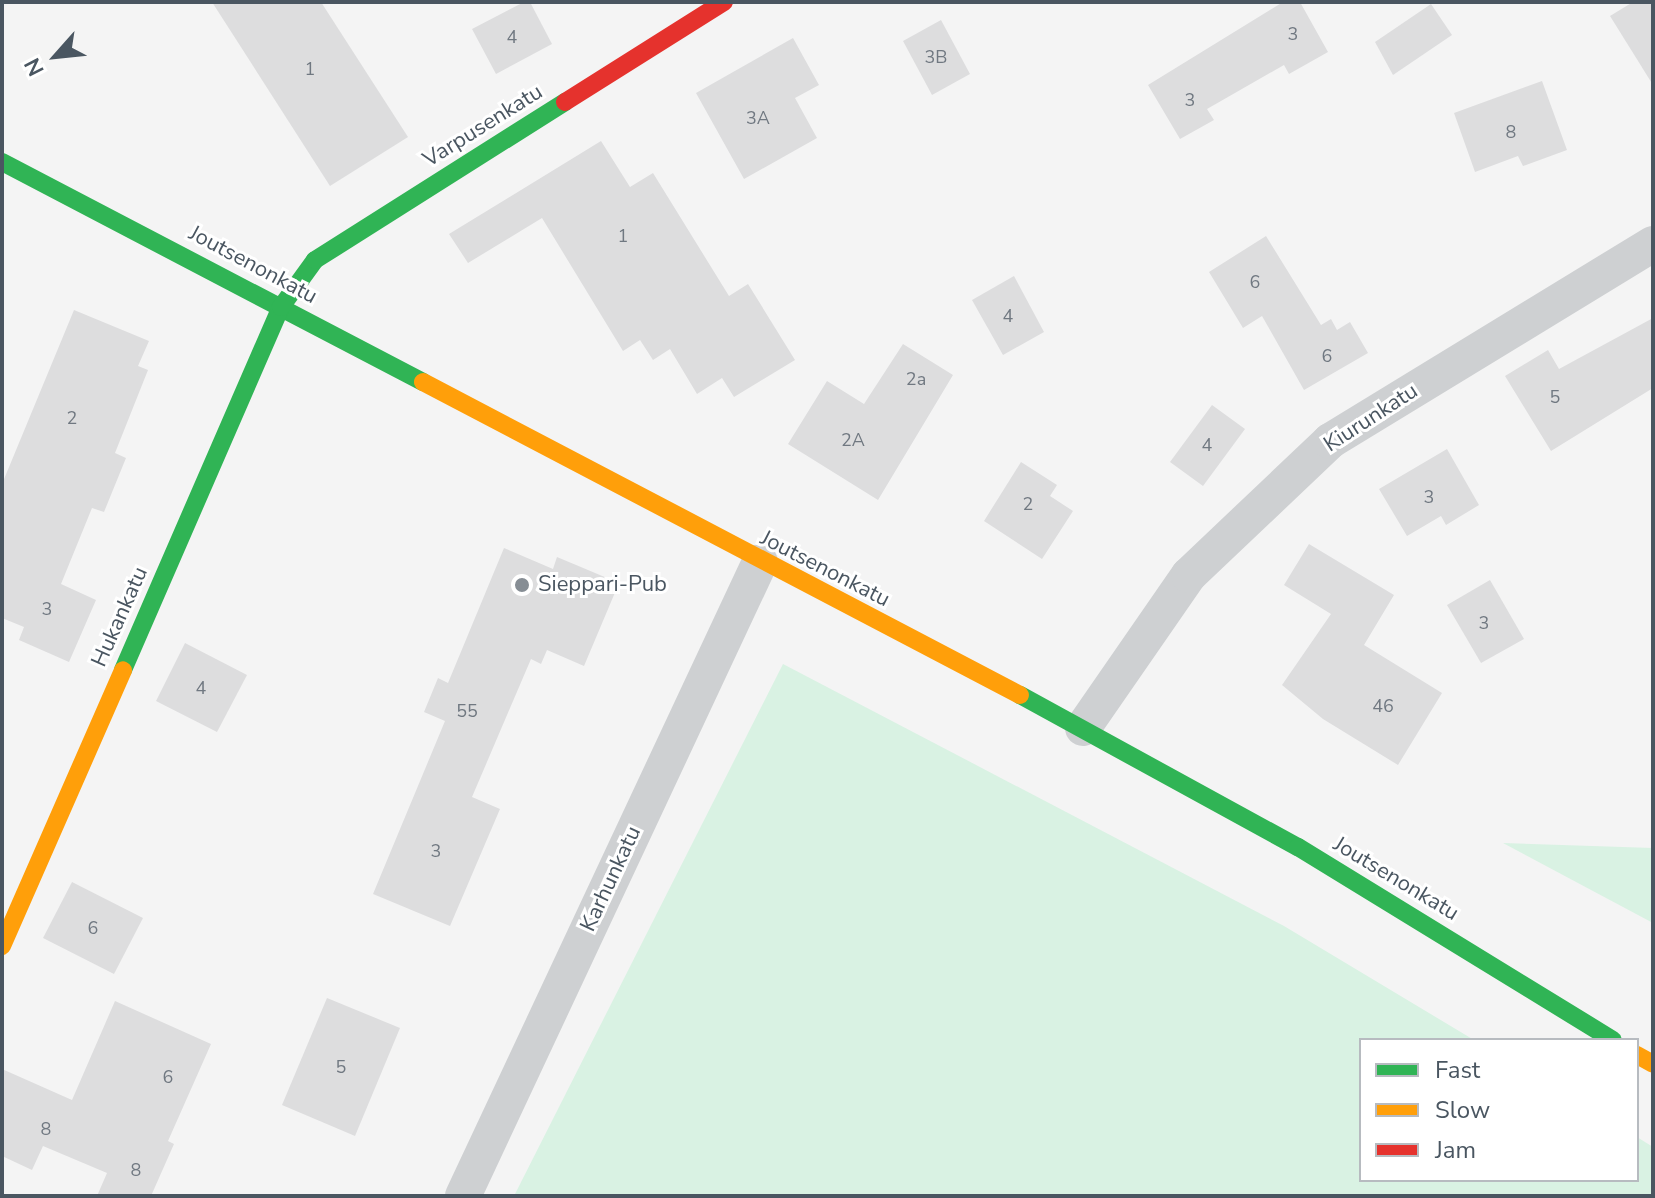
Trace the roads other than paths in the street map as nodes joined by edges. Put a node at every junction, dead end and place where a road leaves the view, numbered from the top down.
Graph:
1 (724, 2) edge
2 (2, 162) edge
3 (1653, 244) edge
4 (281, 307) junction
5 (760, 562) junction
6 (1083, 728) junction
7 (2, 946) edge
8 (1610, 1038) edge
9 (463, 1196) edge

1 - 4 main road, Varpusenkatu
2 - 4 main road, Joutsenonkatu
3 - 6 street, Kiurunkatu
4 - 5 main road, Joutsenonkatu
4 - 7 main road, Hukankatu
5 - 6 main road, Joutsenonkatu
5 - 9 street, Karhunkatu
6 - 8 main road, Joutsenonkatu

